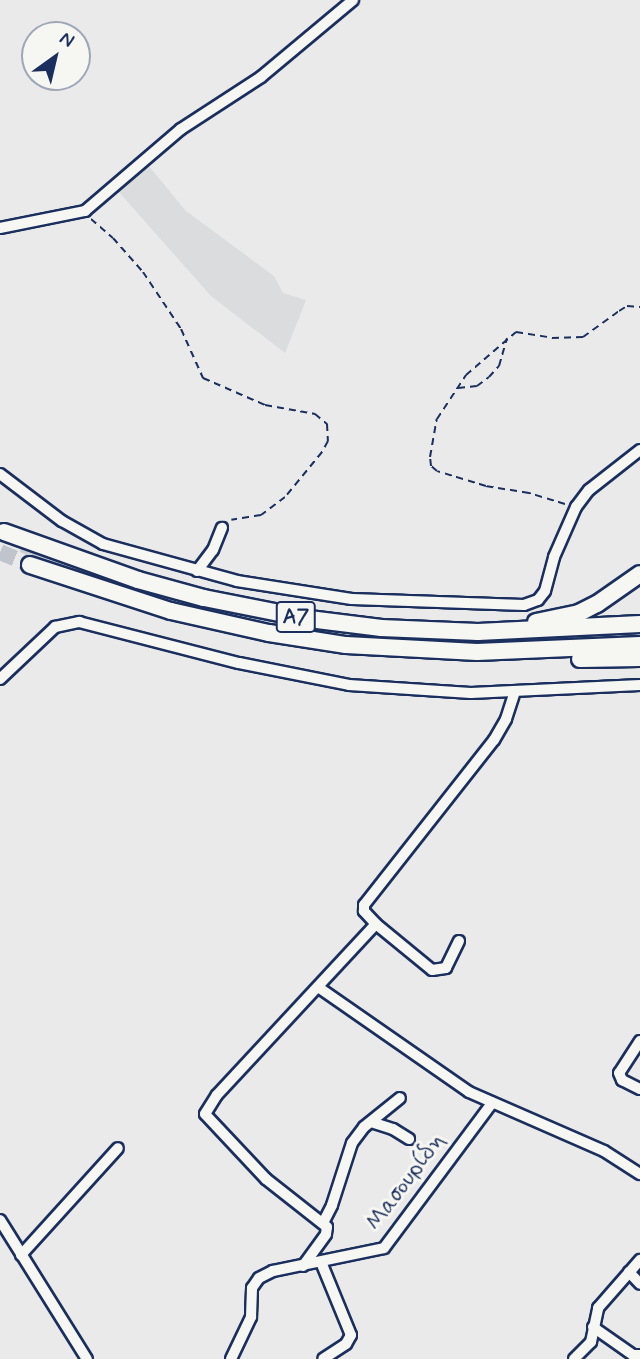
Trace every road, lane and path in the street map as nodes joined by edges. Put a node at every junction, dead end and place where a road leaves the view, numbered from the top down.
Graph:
1 (353, 0) edge
2 (85, 211) junction
3 (0, 228) edge
4 (640, 307) edge
5 (507, 338) junction
6 (457, 388) junction
7 (640, 450) edge
8 (0, 474) edge
9 (576, 507) junction
10 (222, 528) joint
11 (4, 532) dead end
12 (30, 565) tunnel mouth
13 (197, 571) junction
14 (640, 574) edge
15 (640, 624) edge
16 (420, 631) junction
17 (640, 645) edge
18 (421, 651) junction
19 (640, 658) edge
20 (0, 680) edge
21 (640, 685) edge
22 (515, 692) junction
23 (376, 924) junction
24 (459, 942) dead end
25 (318, 986) junction
26 (640, 1041) edge
27 (640, 1089) edge
28 (400, 1098) dead end
29 (492, 1102) junction
30 (371, 1122) junction
31 (409, 1139) dead end
32 (118, 1148) dead end
33 (640, 1174) edge
34 (0, 1220) edge
35 (323, 1223) junction
36 (21, 1255) junction
37 (640, 1260) edge
38 (321, 1262) junction
39 (303, 1266) junction
40 (629, 1272) junction
41 (640, 1284) edge
42 (593, 1327) junction
43 (640, 1355) edge
44 (87, 1359) edge
45 (231, 1359) edge
46 (323, 1359) edge
47 (574, 1359) edge

1 - 2 street
2 - 3 street
2 - 10 path
4 - 5 path
5 - 6 path
5 - 6 path
6 - 9 path
7 - 9 street
8 - 13 street
9 - 13 street
10 - 13 street
11 - 16 highway, Α7
12 - 18 highway, Α7
14 - 16 highway
15 - 16 highway, Α7
17 - 18 highway, Α7
18 - 19 highway
20 - 22 street
21 - 22 street
22 - 23 street
23 - 24 street
23 - 25 street
25 - 29 street
25 - 35 street
26 - 27 street
28 - 30 street
29 - 33 street
29 - 38 street, Μασουρίδη
30 - 31 street
30 - 35 street
32 - 36 street
34 - 36 street
35 - 39 street
36 - 44 street
37 - 40 street
38 - 39 street, Μασουρίδη
38 - 46 street
39 - 45 street, Μασουρίδη
40 - 41 street
40 - 42 street
42 - 43 street
42 - 47 street

